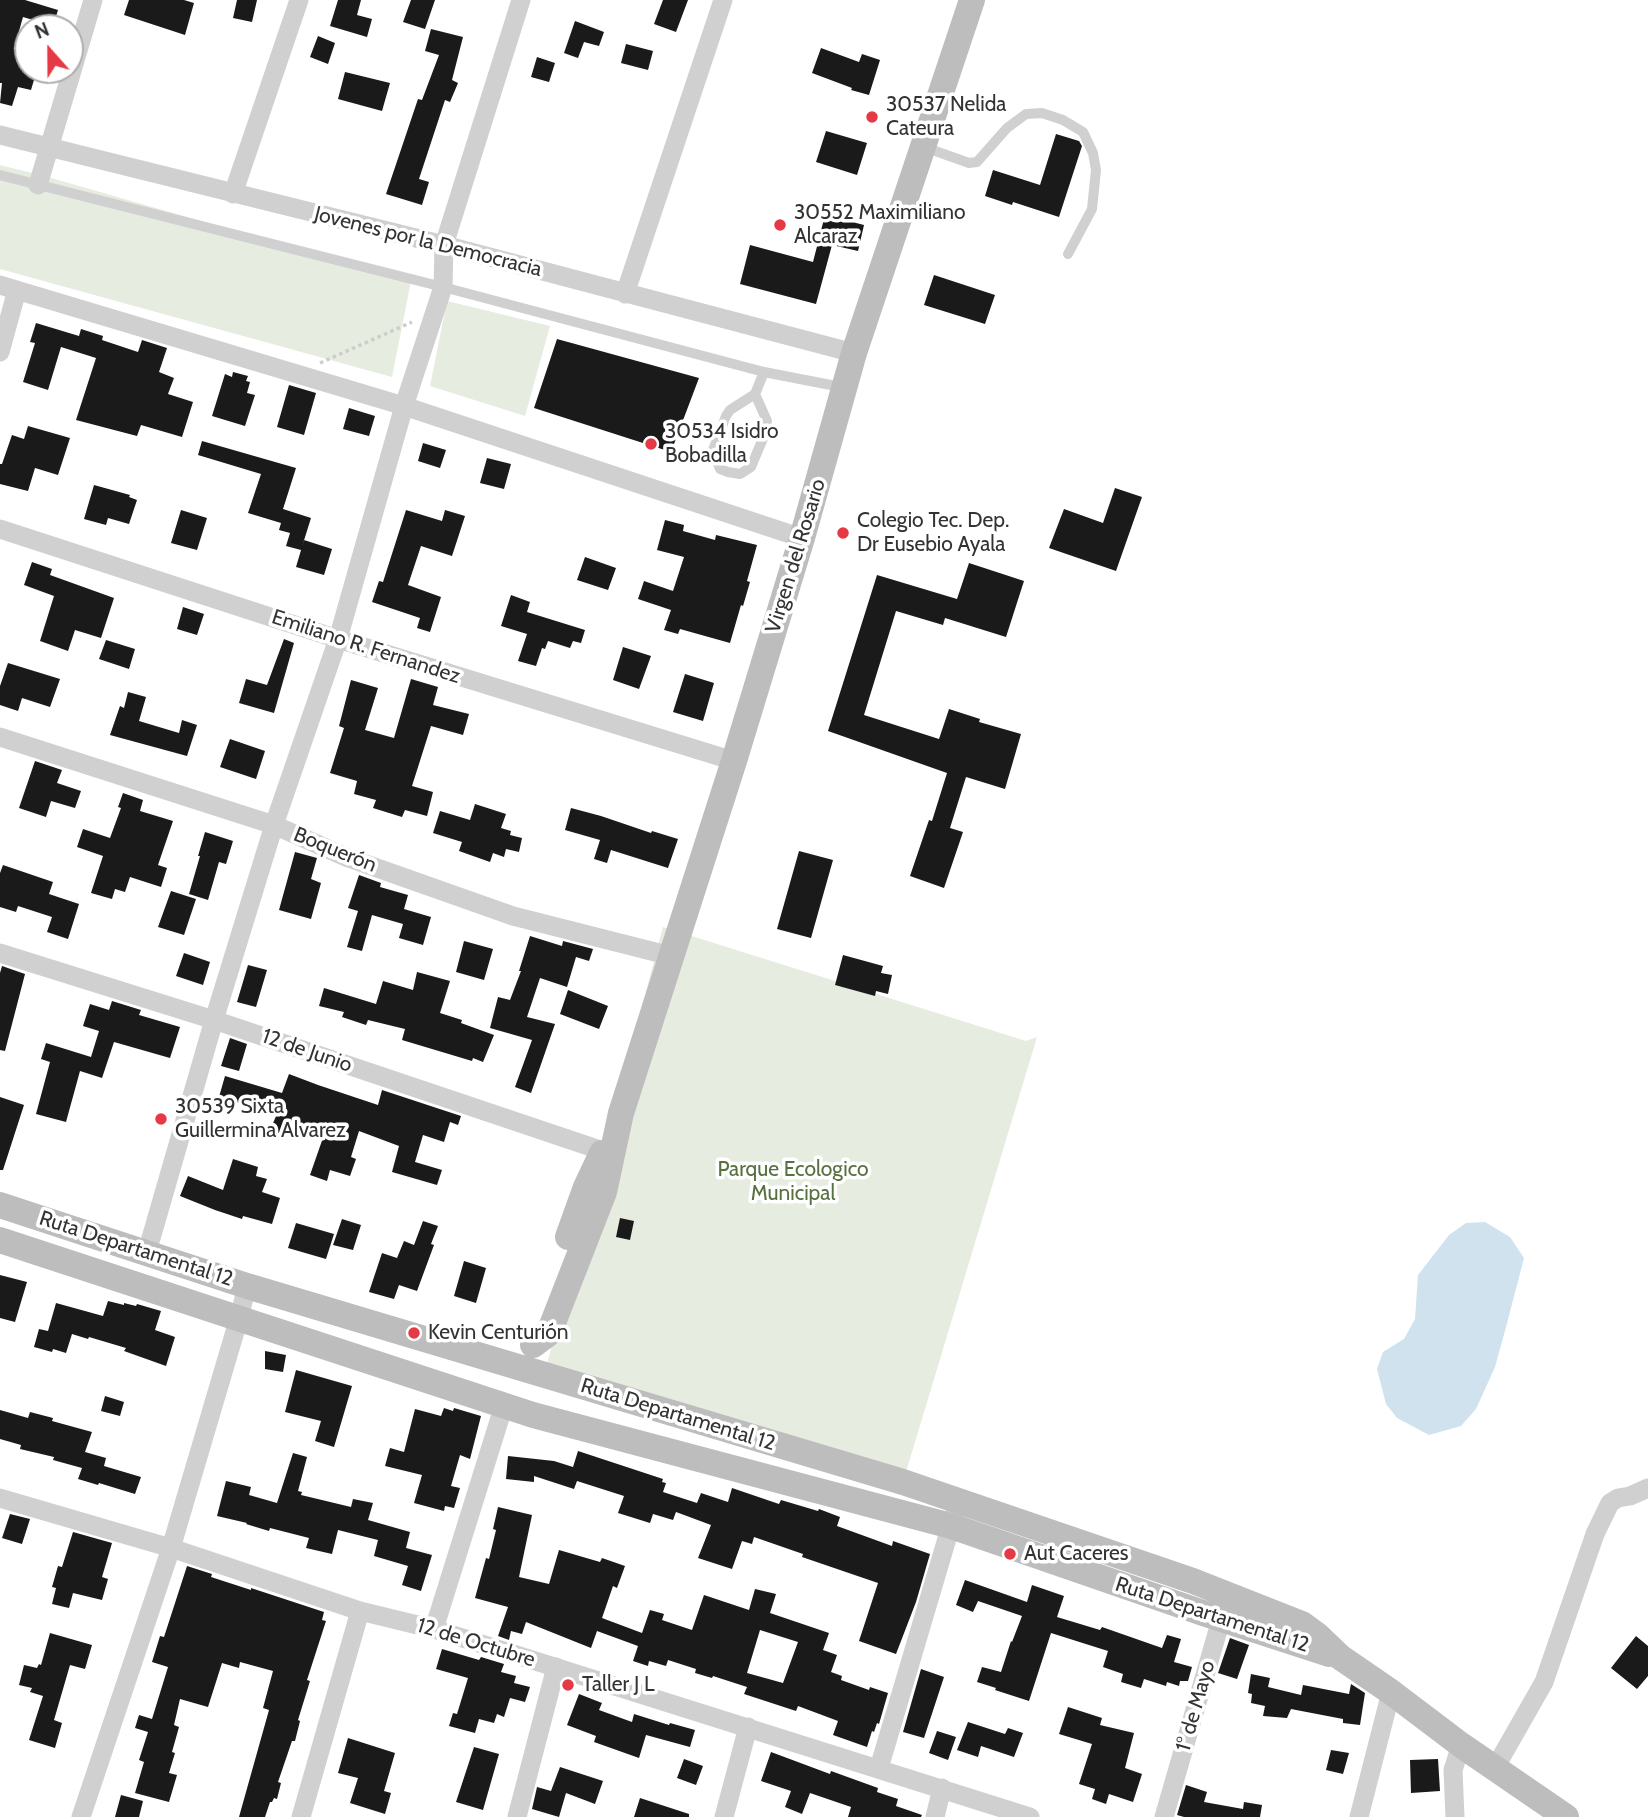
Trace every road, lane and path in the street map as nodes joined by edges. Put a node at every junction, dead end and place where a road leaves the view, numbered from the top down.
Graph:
1 (93, 0) edge
2 (299, 0) edge
3 (521, 0) edge
4 (723, 0) edge
5 (972, 0) edge
6 (0, 135) edge
7 (50, 147) junction
8 (923, 147) junction
9 (0, 176) edge
10 (38, 185) junction
11 (233, 194) junction
12 (444, 245) junction
13 (1068, 254) dead end
14 (9, 287) edge
15 (443, 287) junction
16 (625, 294) junction
17 (434, 313) junction
18 (0, 352) edge
19 (854, 354) junction
20 (764, 372) junction
21 (296, 373) junction
22 (845, 388) junction
23 (755, 394) junction
24 (404, 406) junction
25 (0, 529) edge
26 (802, 538) junction
27 (338, 639) junction
28 (0, 737) edge
29 (734, 761) junction
30 (274, 825) junction
31 (0, 953) edge
32 (671, 956) junction
33 (214, 1020) junction
34 (608, 1152) junction
35 (0, 1205) edge
36 (0, 1240) edge
37 (147, 1252) junction
38 (247, 1286) junction
39 (239, 1318) junction
40 (520, 1369) junction
41 (504, 1405) junction
42 (1648, 1488) edge
43 (0, 1498) edge
44 (959, 1500) junction
45 (951, 1526) junction
46 (171, 1548) junction
47 (1225, 1607) junction
48 (360, 1611) junction
49 (434, 1629) junction
50 (556, 1667) junction
51 (1391, 1692) junction
52 (748, 1727) junction
53 (1461, 1745) junction
54 (879, 1768) junction
55 (1494, 1768) junction
56 (942, 1788) junction
57 (81, 1817) edge
58 (301, 1817) edge
59 (517, 1817) edge
60 (724, 1817) edge
61 (934, 1817) edge
62 (1030, 1817) edge
63 (1164, 1817) edge
64 (1359, 1817) edge
65 (1455, 1817) edge
66 (1566, 1817) edge

1 - 7 street
2 - 11 street
3 - 12 street
4 - 16 street
5 - 8 main road, Virgen del Rosario
6 - 7 street, Jovenes por la Democracia
7 - 10 street
7 - 11 street, Jovenes por la Democracia
8 - 13 lane
8 - 19 main road, Virgen del Rosario
9 - 10 lane
10 - 15 lane
11 - 12 street, Jovenes por la Democracia
12 - 15 street
12 - 16 street, Jovenes por la Democracia
14 - 18 street
14 - 21 street
15 - 17 street
15 - 20 lane
16 - 19 street, Jovenes por la Democracia
17 - 21 path
17 - 24 street
19 - 22 main road, Virgen del Rosario
20 - 22 lane
20 - 23 lane
21 - 24 street
22 - 26 main road, Virgen del Rosario
23 - 23 lane
24 - 26 street
24 - 27 street
25 - 27 street, Emiliano R. Fernandez
26 - 29 main road, Virgen del Rosario
27 - 29 street, Emiliano R. Fernandez
27 - 30 street
28 - 30 street, Boquerón
29 - 32 main road, Virgen del Rosario
30 - 32 street, Boquerón
30 - 33 street
31 - 33 street, 12 de Junio
32 - 34 main road, Virgen del Rosario
33 - 34 street, 12 de Junio
33 - 37 street
34 - 40 main road, Virgen del Rosario
35 - 37 main road, Ruta Departamental 12
36 - 39 main road, Ruta Departamental 12
37 - 38 main road, Ruta Departamental 12
38 - 39 street
38 - 40 main road, Ruta Departamental 12
39 - 41 main road, Ruta Departamental 12
39 - 46 street
40 - 41 main road, Virgen del Rosario
40 - 44 main road, Ruta Departamental 12
41 - 45 main road, Ruta Departamental 12
41 - 49 street
42 - 55 street
43 - 46 street, 12 de Octubre
44 - 45 street
44 - 47 main road, Ruta Departamental 12
45 - 47 main road, Ruta Departamental 12
45 - 54 street
46 - 48 street, 12 de Octubre
46 - 57 street
47 - 51 main road, Ruta Departamental 12
47 - 63 street, 1° de Mayo
48 - 49 street, 12 de Octubre
48 - 58 street
49 - 50 street, 12 de Octubre
50 - 52 street, 12 de Octubre
50 - 59 street
51 - 53 main road, Ruta Departamental 12
51 - 64 street
52 - 54 street, 12 de Octubre
52 - 60 street
53 - 55 main road, Ruta Departamental 12
53 - 65 street
54 - 56 street, 12 de Octubre
55 - 66 main road, Ruta Departamental 12
56 - 61 street
56 - 62 street, 12 de Octubre

